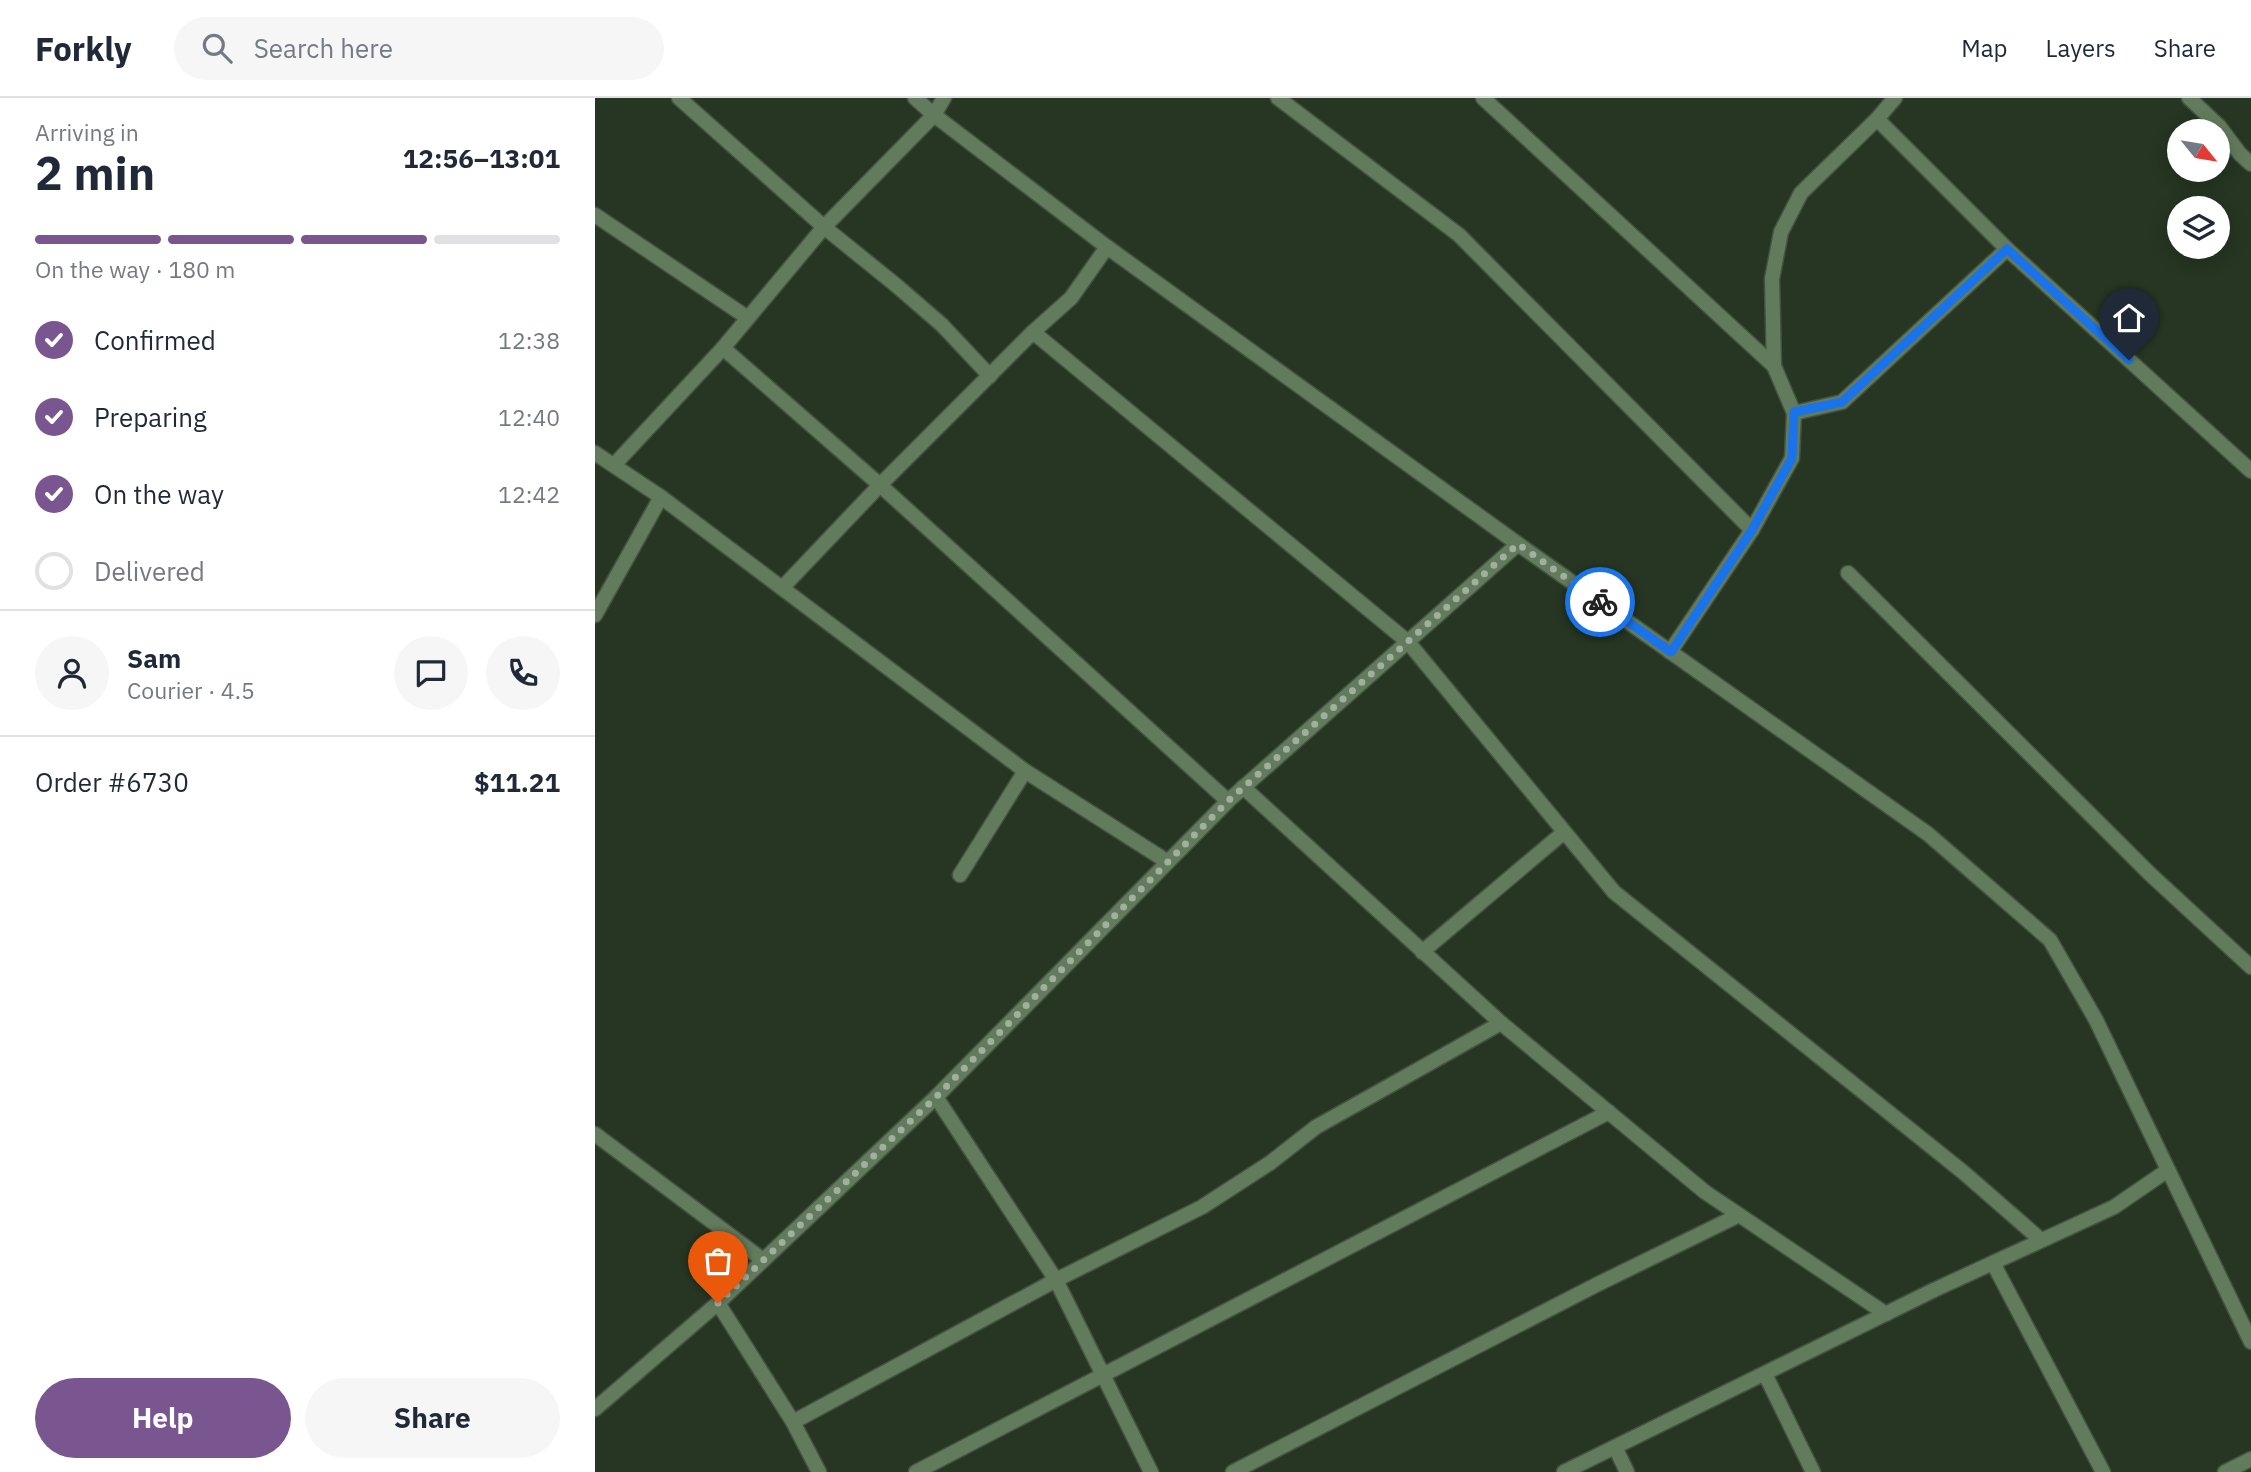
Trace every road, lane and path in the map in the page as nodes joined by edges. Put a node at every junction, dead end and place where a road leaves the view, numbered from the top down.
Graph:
1 (679, 98) edge
2 (915, 98) edge
3 (944, 98) edge
4 (1278, 98) edge
5 (1483, 98) edge
6 (1895, 98) edge
7 (2189, 98) edge
8 (934, 115) junction
9 (1877, 118) junction
10 (2251, 164) edge
11 (595, 215) edge
12 (824, 227) junction
13 (1107, 247) junction
14 (2007, 249) junction
15 (747, 318) junction
16 (1033, 332) junction
17 (723, 348) junction
18 (1774, 366) junction
19 (990, 376) junction
20 (1794, 412) junction
21 (595, 453) edge
22 (614, 465) junction
23 (2251, 471) edge
24 (880, 485) junction
25 (661, 497) junction
26 (1752, 530) junction
27 (1518, 544) junction
28 (1848, 573) dead end
29 (782, 588) junction
30 (595, 615) edge
31 (1408, 642) junction
32 (1671, 652) junction
33 (1025, 771) junction
34 (1243, 787) junction
35 (1228, 801) junction
36 (1563, 833) junction
37 (1168, 862) junction
38 (960, 875) dead end
39 (1422, 952) junction
40 (2251, 967) edge
41 (1500, 1023) junction
42 (936, 1097) junction
43 (1609, 1112) junction
44 (595, 1134) edge
45 (2168, 1170) junction
46 (1739, 1215) junction
47 (2041, 1240) junction
48 (763, 1260) junction
49 (1993, 1263) junction
50 (1056, 1280) junction
51 (718, 1303) junction
52 (1886, 1314) junction
53 (2251, 1342) edge
54 (1103, 1373) junction
55 (1765, 1374) junction
56 (595, 1409) edge
57 (793, 1422) junction
58 (1615, 1447) junction
59 (2251, 1459) edge
60 (819, 1472) edge
61 (916, 1472) edge
62 (1151, 1472) edge
63 (1233, 1472) edge
64 (1564, 1472) edge
65 (1627, 1472) edge
66 (1813, 1472) edge
67 (2103, 1472) edge
68 (2224, 1472) edge

1 - 12 street
2 - 8 street
3 - 8 street
4 - 26 street
5 - 18 street
6 - 9 street
7 - 10 street
8 - 12 street
8 - 13 street
9 - 14 street
9 - 18 street
11 - 15 street
12 - 15 street
12 - 19 street
13 - 16 street
13 - 27 street
14 - 20 street
14 - 23 street
15 - 17 street
16 - 19 street
16 - 31 street
17 - 22 street
17 - 24 street
18 - 20 street
19 - 24 street
20 - 26 street
21 - 22 street
22 - 25 street
24 - 29 street
24 - 35 street
25 - 29 street
25 - 30 street
26 - 32 street
27 - 31 street
27 - 32 street
28 - 40 street
29 - 33 street
31 - 34 street
31 - 36 street
32 - 45 street
33 - 37 street
33 - 38 street
34 - 35 street
34 - 39 street
35 - 37 street
36 - 39 street
36 - 47 street
37 - 42 street
39 - 41 street
41 - 43 street
41 - 50 street
42 - 48 street
42 - 50 street
43 - 46 street
43 - 54 street
44 - 48 street
45 - 47 street
45 - 53 street
46 - 52 street
46 - 63 street
47 - 49 street
48 - 51 street
49 - 52 street
49 - 67 street
50 - 54 street
50 - 57 street
51 - 56 street
51 - 57 street
52 - 55 street
54 - 61 street
54 - 62 street
55 - 58 street
55 - 66 street
57 - 60 street
58 - 64 street
58 - 65 street
59 - 68 street

